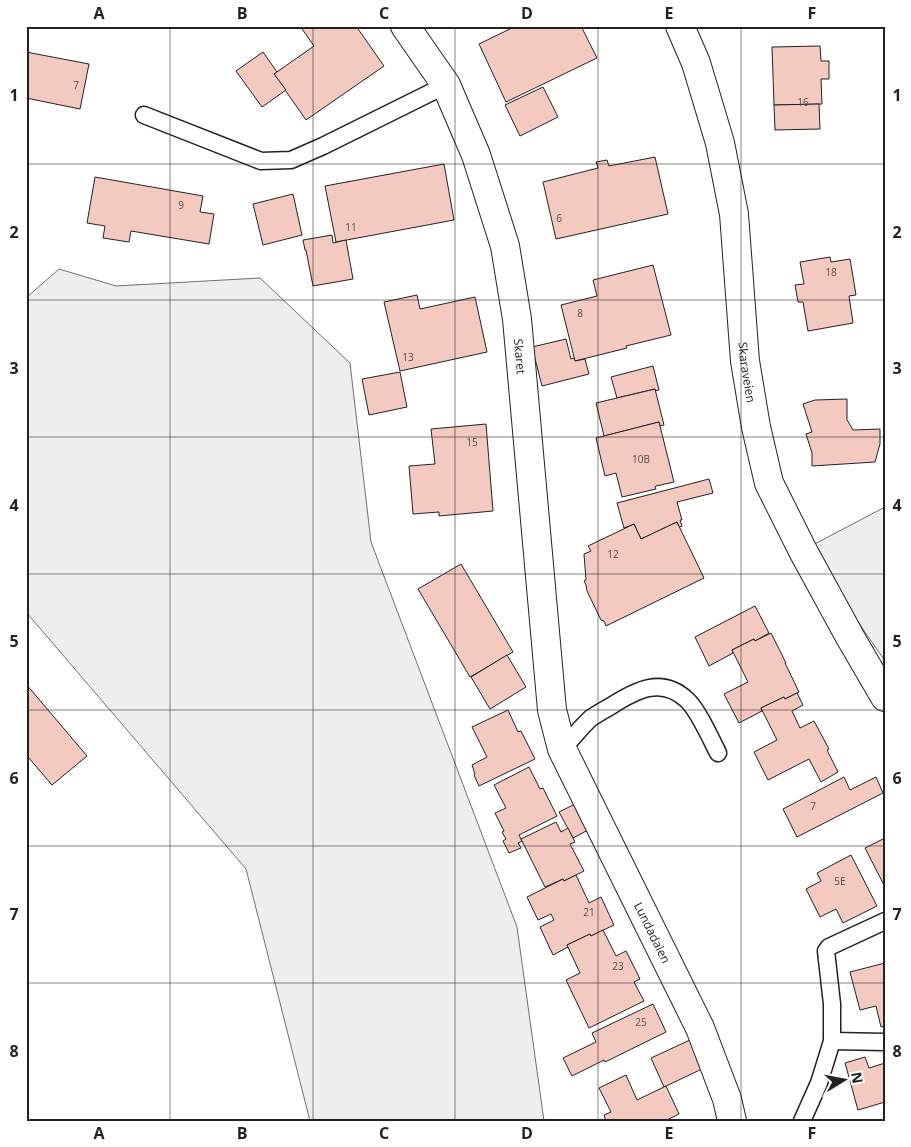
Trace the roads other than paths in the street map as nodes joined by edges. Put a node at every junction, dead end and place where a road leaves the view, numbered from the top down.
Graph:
1 (406, 26) edge
2 (680, 26) edge
3 (446, 85) junction
4 (144, 115) dead end
5 (885, 696) edge
6 (552, 710) joint
7 (562, 748) junction
8 (718, 753) dead end
9 (885, 921) edge
10 (832, 1041) junction
11 (885, 1042) edge
12 (732, 1121) edge
13 (802, 1121) edge

1 - 3 street, Skaret
2 - 5 street, Skaraveien
3 - 4 lane
3 - 6 street, Skaret
6 - 7 street, Lundadalen
7 - 8 lane
7 - 12 street, Lundadalen
9 - 10 lane
10 - 11 lane
10 - 13 lane

